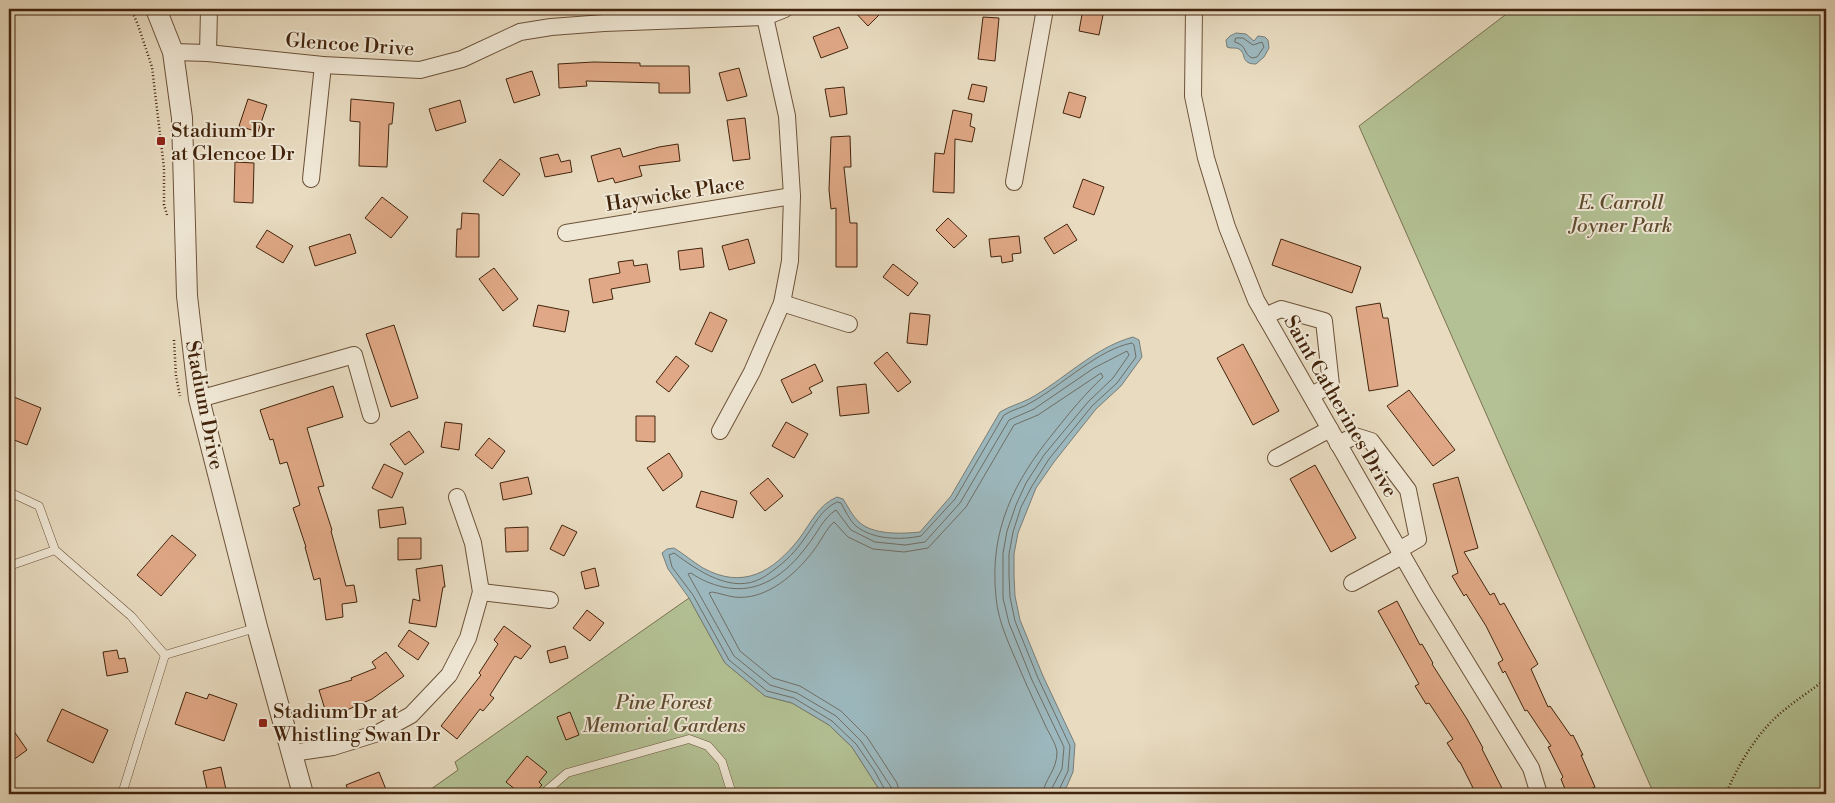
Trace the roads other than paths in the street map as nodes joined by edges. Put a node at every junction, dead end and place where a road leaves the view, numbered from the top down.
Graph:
1 (156, 9) edge
2 (209, 9) edge
3 (785, 9) edge
4 (1045, 9) edge
5 (1194, 9) edge
6 (765, 17) junction
7 (173, 52) junction
8 (208, 53) junction
9 (323, 65) junction
10 (311, 179) dead end
11 (1014, 182) dead end
12 (792, 196) junction
13 (566, 233) dead end
14 (782, 303) junction
15 (1265, 316) junction
16 (849, 324) dead end
17 (1310, 395) junction
18 (199, 399) junction
19 (371, 415) dead end
20 (1330, 429) junction
21 (720, 432) dead end
22 (1338, 444) junction
23 (1276, 458) dead end
24 (9, 492) edge
25 (457, 497) dead end
26 (55, 550) junction
27 (1400, 553) junction
28 (9, 566) edge
29 (1352, 583) dead end
30 (481, 592) junction
31 (550, 600) dead end
32 (257, 627) junction
33 (165, 655) junction
34 (292, 753) junction
35 (52, 794) edge
36 (71, 794) edge
37 (122, 794) edge
38 (303, 794) edge
39 (544, 794) edge
40 (732, 794) edge
41 (1540, 794) edge

1 - 7 street, Stadium Drive
2 - 8 street
3 - 6 street, Glencoe Drive
4 - 11 street
5 - 15 street, Saint Catherines Drive
6 - 9 street, Glencoe Drive
6 - 12 street
7 - 8 street, Glencoe Drive
7 - 18 street, Stadium Drive
8 - 9 street, Glencoe Drive
9 - 10 street
12 - 13 street, Haywicke Place
12 - 14 street
14 - 16 street
14 - 21 street
15 - 17 street, Saint Catherines Drive
15 - 17 street
17 - 20 street, Saint Catherines Drive
18 - 19 street
18 - 32 street, Stadium Drive
20 - 22 street, Saint Catherines Drive
20 - 23 street
22 - 27 street, Saint Catherines Drive
22 - 27 street
24 - 26 lane
25 - 30 street
26 - 28 lane
26 - 33 lane
27 - 29 street
27 - 41 street, Saint Catherines Drive
30 - 31 street
30 - 34 street
32 - 33 lane
32 - 34 street, Stadium Drive
33 - 37 lane
34 - 38 street, Stadium Drive
35 - 36 lane
39 - 40 lane

